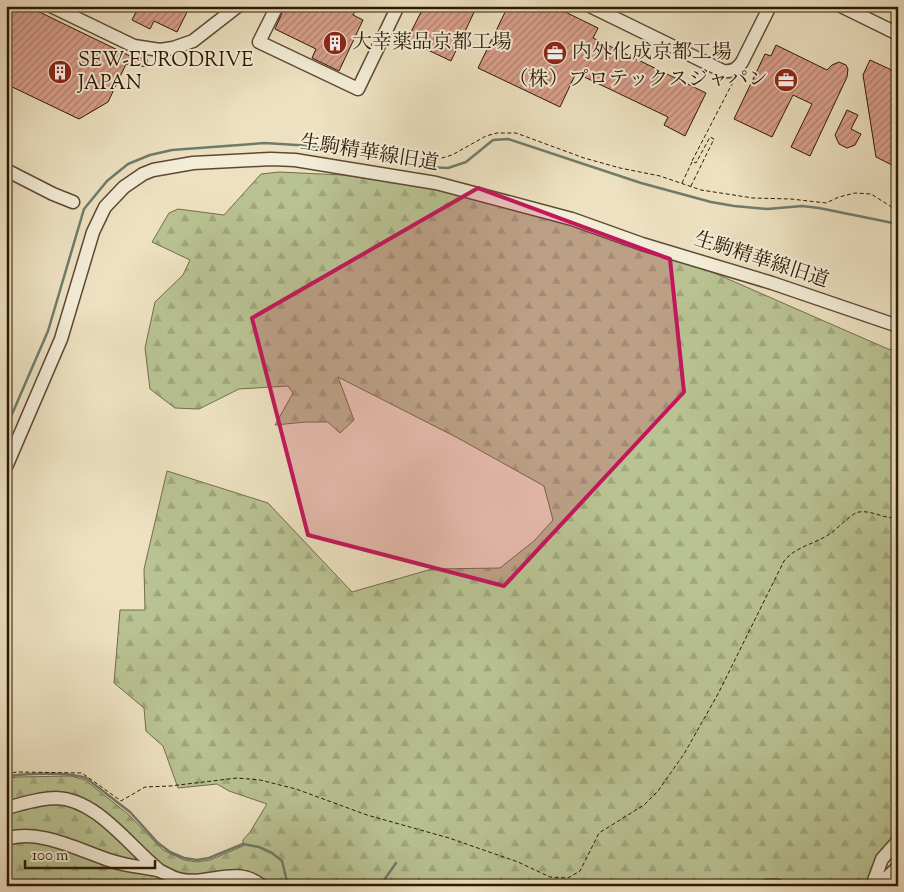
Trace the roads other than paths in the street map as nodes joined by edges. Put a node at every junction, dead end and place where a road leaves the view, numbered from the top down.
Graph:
1 (52, 6) edge
2 (238, 6) edge
3 (277, 6) edge
4 (398, 6) edge
5 (590, 6) edge
6 (770, 6) edge
7 (841, 6) edge
8 (898, 34) edge
9 (6, 170) edge
10 (73, 202) dead end
11 (898, 326) edge
12 (6, 467) edge
13 (6, 808) edge
14 (6, 839) edge
15 (898, 841) edge
16 (898, 867) edge
17 (159, 870) junction
18 (262, 886) edge
19 (766, 886) edge
20 (778, 886) edge
21 (872, 886) edge
22 (878, 886) edge

1 - 2 street
3 - 4 street
5 - 6 street
7 - 8 street
9 - 10 street
11 - 12 street, 生駒精華線旧道
13 - 17 street
14 - 17 street
15 - 21 street
16 - 22 street
17 - 18 street
19 - 20 street

